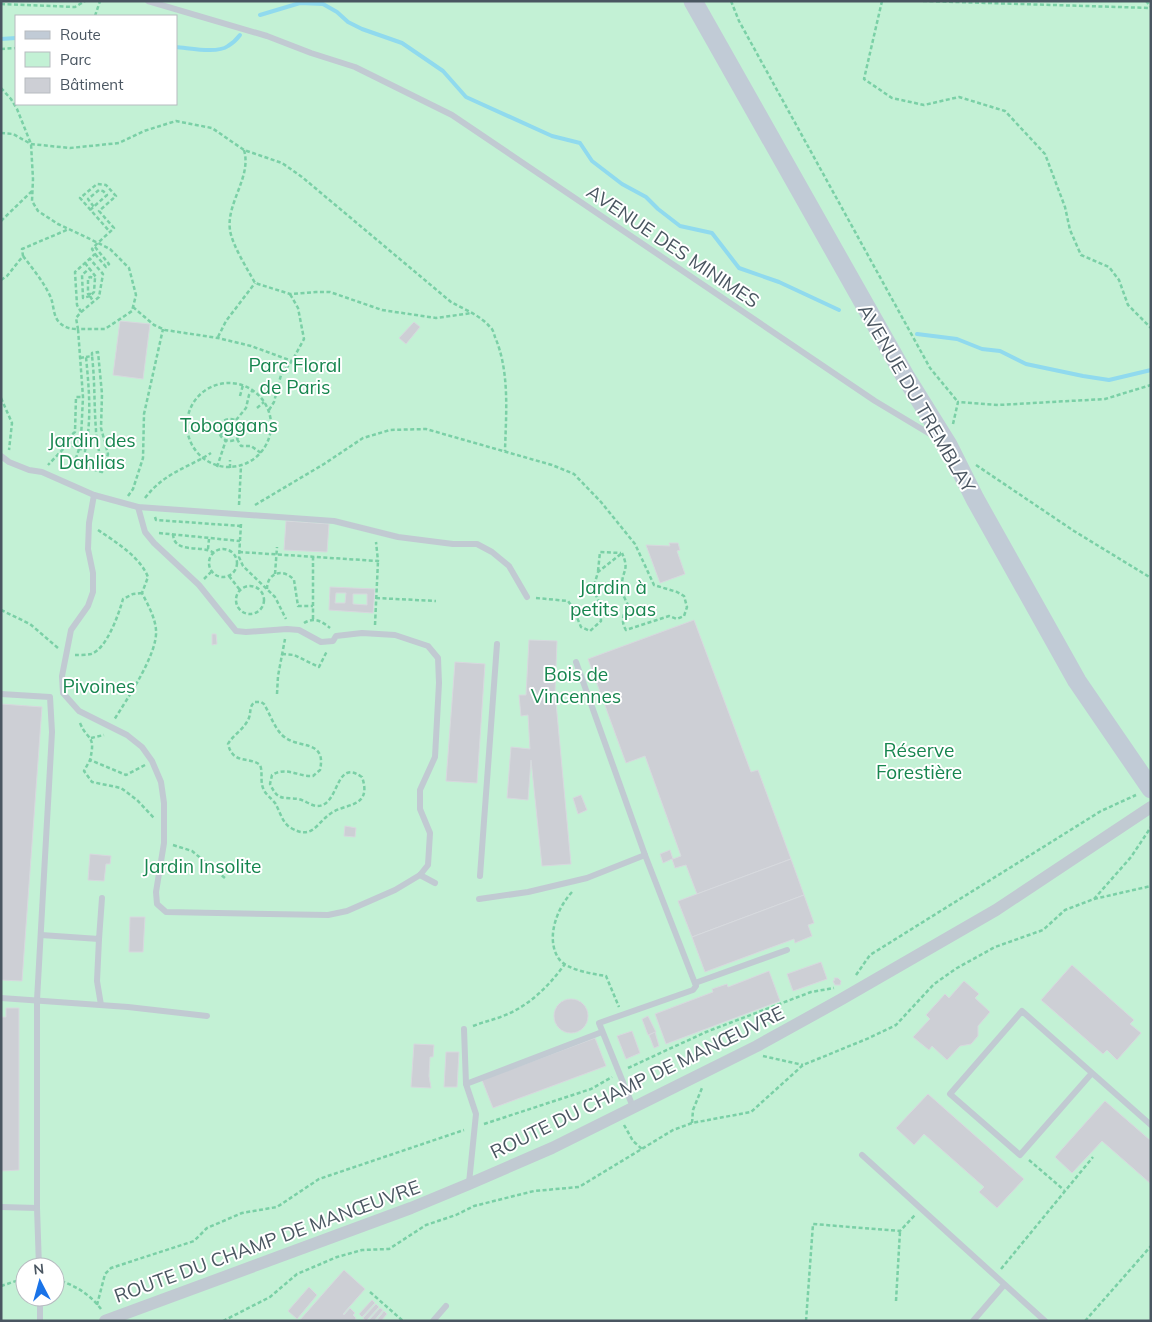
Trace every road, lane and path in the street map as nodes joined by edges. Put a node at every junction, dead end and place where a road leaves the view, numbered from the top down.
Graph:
1 (85, 1) edge
2 (100, 1) edge
3 (148, 1) edge
4 (693, 1) edge
5 (731, 1) edge
6 (882, 1) edge
7 (923, 1) edge
8 (1146, 1) edge
9 (958, 2) edge
10 (1, 4) edge
11 (1151, 7) edge
12 (95, 15) edge
13 (15, 48) edge
14 (1, 49) edge
15 (1, 88) edge
16 (1, 133) edge
17 (31, 144) junction
18 (244, 150) junction
19 (33, 190) junction
20 (94, 206) junction
21 (90, 210) junction
22 (1, 221) edge
23 (68, 229) junction
24 (110, 232) junction
25 (98, 243) junction
26 (94, 246) junction
27 (95, 254) junction
28 (23, 256) junction
29 (90, 258) junction
30 (86, 263) junction
31 (90, 268) junction
32 (101, 271) junction
33 (95, 276) junction
34 (1, 280) edge
35 (256, 284) junction
36 (290, 294) junction
37 (90, 295) junction
38 (93, 302) junction
39 (133, 306) junction
40 (82, 312) junction
41 (472, 313) junction
42 (1150, 327) edge
43 (78, 329) junction
44 (163, 329) junction
45 (218, 338) junction
46 (92, 356) junction
47 (86, 357) junction
48 (80, 358) junction
49 (292, 361) junction
50 (243, 385) junction
51 (1151, 385) edge
52 (253, 390) junction
53 (240, 396) dead end
54 (83, 397) junction
55 (1, 398) edge
56 (264, 402) junction
57 (958, 402) junction
58 (257, 408) dead end
59 (269, 410) junction
60 (236, 420) junction
61 (242, 431) junction
62 (220, 434) junction
63 (229, 434) junction
64 (237, 439) junction
65 (68, 444) junction
66 (948, 445) junction
67 (79, 448) junction
68 (505, 451) junction
69 (211, 453) dead end
70 (261, 453) junction
71 (1, 456) edge
72 (76, 458) junction
73 (202, 459) junction
74 (230, 460) dead end
75 (970, 461) dead end
76 (9, 462) junction
77 (218, 466) junction
78 (241, 466) junction
79 (230, 468) junction
80 (42, 472) junction
81 (94, 495) junction
82 (123, 503) junction
83 (138, 508) junction
84 (155, 509) junction
85 (240, 515) junction
86 (89, 523) junction
87 (240, 526) junction
88 (145, 532) junction
89 (375, 532) junction
90 (173, 534) junction
91 (210, 538) junction
92 (240, 540) junction
93 (277, 547) dead end
94 (208, 549) junction
95 (239, 552) junction
96 (214, 553) junction
97 (622, 553) junction
98 (276, 554) junction
99 (313, 557) junction
100 (378, 561) junction
101 (598, 572) junction
102 (275, 574) junction
103 (229, 576) junction
104 (1151, 578) edge
105 (261, 584) junction
106 (258, 589) junction
107 (240, 590) junction
108 (268, 590) junction
109 (142, 594) junction
110 (528, 597) joint
111 (376, 598) junction
112 (436, 601) dead end
113 (313, 606) junction
114 (1, 610) edge
115 (313, 619) junction
116 (287, 628) junction
117 (299, 630) junction
118 (374, 633) junction
119 (334, 638) junction
120 (497, 644) dead end
121 (282, 654) junction
122 (66, 656) junction
123 (576, 662) dead end
124 (1, 694) edge
125 (277, 694) dead end
126 (261, 702) joint
127 (79, 711) junction
128 (109, 726) junction
129 (90, 760) junction
130 (152, 761) junction
131 (1142, 793) edge
132 (1151, 807) edge
133 (1151, 827) edge
134 (164, 829) junction
135 (164, 843) junction
136 (645, 855) junction
137 (420, 875) junction
138 (480, 876) dead end
139 (225, 878) dead end
140 (587, 878) junction
141 (435, 883) dead end
142 (1151, 886) edge
143 (102, 898) dead end
144 (479, 899) dead end
145 (1094, 899) junction
146 (41, 935) junction
147 (99, 938) junction
148 (787, 950) dead end
149 (565, 964) junction
150 (856, 975) dead end
151 (695, 983) junction
152 (829, 992) dead end
153 (1, 998) edge
154 (37, 1000) junction
155 (101, 1006) junction
156 (622, 1015) junction
157 (207, 1016) dead end
158 (464, 1029) joint
159 (602, 1032) junction
160 (760, 1056) dead end
161 (803, 1065) junction
162 (619, 1073) junction
163 (1092, 1073) junction
164 (466, 1084) junction
165 (703, 1086) dead end
166 (633, 1107) junction
167 (621, 1113) junction
168 (692, 1123) junction
169 (1151, 1125) edge
170 (474, 1127) junction
171 (642, 1149) junction
172 (1021, 1154) junction
173 (862, 1155) dead end
174 (1093, 1156) dead end
175 (469, 1184) junction
176 (1064, 1190) junction
177 (1, 1207) edge
178 (37, 1208) junction
179 (921, 1208) junction
180 (900, 1231) junction
181 (1151, 1246) edge
182 (39, 1257) edge
183 (1000, 1270) dead end
184 (15, 1281) edge
185 (65, 1283) edge
186 (1004, 1285) junction
187 (1, 1286) edge
188 (370, 1292) dead end
189 (896, 1301) dead end
190 (97, 1305) junction
191 (446, 1306) dead end
192 (40, 1307) edge
193 (104, 1316) edge
194 (231, 1319) edge
195 (40, 1321) edge
196 (222, 1321) edge
197 (403, 1321) edge
198 (433, 1321) edge
199 (806, 1321) edge
200 (973, 1321) edge
201 (1045, 1321) edge
202 (1085, 1321) edge

1 - 10 path
2 - 12 path
3 - 66 lane, AVENUE DES MINIMES
4 - 66 main road, AVENUE DU TREMBLAY
5 - 57 path
6 - 42 path
7 - 9 path
8 - 11 path
9 - 11 path
13 - 14 path
15 - 17 path
16 - 17 path
17 - 18 path
17 - 19 path
18 - 35 path
18 - 41 path
19 - 22 path
19 - 23 path
20 - 20 path
20 - 21 path
21 - 24 path
21 - 24 path
23 - 25 path
23 - 28 path
24 - 25 path
25 - 26 path
25 - 39 path
26 - 27 path
26 - 27 path
27 - 29 path
28 - 34 path
28 - 43 path
29 - 30 path
29 - 32 path
30 - 31 path
30 - 40 path
31 - 33 path
31 - 37 path
32 - 33 path
32 - 38 path
33 - 37 path
33 - 37 path
35 - 36 path
35 - 45 path
36 - 41 path
36 - 49 path
37 - 38 path
38 - 40 path
39 - 43 path
39 - 44 path
40 - 43 path
41 - 68 path
43 - 48 path
44 - 45 path
44 - 82 path
45 - 49 path
46 - 47 path
46 - 72 path
46 - 72 path
47 - 48 path
47 - 67 path
48 - 54 path
49 - 59 path
50 - 52 path
50 - 53 path
50 - 73 path
51 - 57 path
52 - 56 path
52 - 60 path
54 - 65 path
54 - 65 path
55 - 76 path
56 - 58 path
56 - 59 path
57 - 66 path
59 - 70 path
60 - 61 path
60 - 62 path
61 - 63 path
61 - 64 path
62 - 63 path
62 - 63 path
63 - 64 path
63 - 77 path
64 - 70 path
65 - 67 path
65 - 80 path
66 - 131 main road, AVENUE DU TREMBLAY
67 - 72 path
68 - 85 path
68 - 97 path
69 - 73 path
70 - 78 path
71 - 76 lane
73 - 77 path
73 - 83 path
74 - 79 path
75 - 104 path
76 - 80 lane
77 - 79 path
78 - 79 path
78 - 85 path
80 - 81 lane
81 - 82 lane
81 - 86 lane
82 - 83 lane
83 - 84 lane
83 - 88 lane
84 - 85 lane
84 - 87 path
85 - 87 path
85 - 89 lane
86 - 109 path
86 - 122 lane
87 - 92 path
88 - 90 path
88 - 116 lane
89 - 100 path
89 - 110 lane
90 - 91 path
90 - 94 path
91 - 92 path
91 - 94 path
92 - 95 path
93 - 98 path
94 - 96 path
95 - 98 path
95 - 105 path
96 - 103 path
96 - 103 path
97 - 101 path
97 - 101 path
98 - 99 path
98 - 102 path
99 - 100 path
99 - 113 path
100 - 111 path
101 - 110 path
102 - 108 path
102 - 113 path
103 - 107 path
105 - 106 path
105 - 108 path
106 - 107 path
106 - 107 path
108 - 116 path
109 - 122 path
109 - 128 path
111 - 112 path
111 - 118 path
113 - 115 path
114 - 122 path
115 - 117 path
115 - 119 path
116 - 117 lane
116 - 121 path
117 - 119 lane
118 - 119 lane
118 - 137 lane
119 - 121 path
120 - 138 lane
121 - 125 path
122 - 127 lane
123 - 136 lane
124 - 146 lane
126 - 126 path
127 - 128 lane
127 - 129 path
128 - 130 lane
129 - 130 path
129 - 134 path
130 - 134 lane
131 - 150 path
132 - 166 street, ROUTE DU CHAMP DE MANŒUVRE
133 - 145 path
134 - 135 lane
135 - 137 lane
135 - 139 path
136 - 140 lane
136 - 151 lane
137 - 141 lane
140 - 144 lane
140 - 149 path
142 - 145 path
143 - 147 lane
145 - 161 path
146 - 147 lane
146 - 154 lane
147 - 155 lane
148 - 151 lane
149 - 156 path
149 - 158 path
151 - 156 lane
152 - 162 path
153 - 154 lane
154 - 155 lane
154 - 178 lane
155 - 157 lane
156 - 159 lane
158 - 164 lane
159 - 162 lane
159 - 164 lane
160 - 161 path
161 - 168 path
162 - 166 lane
162 - 170 path
163 - 169 lane
163 - 172 lane
163 - 172 lane
164 - 170 lane
165 - 168 path
166 - 167 street, ROUTE DU CHAMP DE MANŒUVRE
167 - 171 path
167 - 175 street, ROUTE DU CHAMP DE MANŒUVRE
168 - 171 path
170 - 175 lane
170 - 190 path
171 - 194 path
172 - 176 path
173 - 179 lane
174 - 176 path
175 - 193 street, ROUTE DU CHAMP DE MANŒUVRE
176 - 183 path
177 - 178 lane
178 - 182 lane
179 - 180 path
179 - 186 lane
180 - 189 path
180 - 199 path
181 - 202 path
184 - 187 path
185 - 190 path
186 - 200 lane
186 - 201 lane
188 - 197 path
190 - 193 path
191 - 198 lane
192 - 195 lane
194 - 196 path

